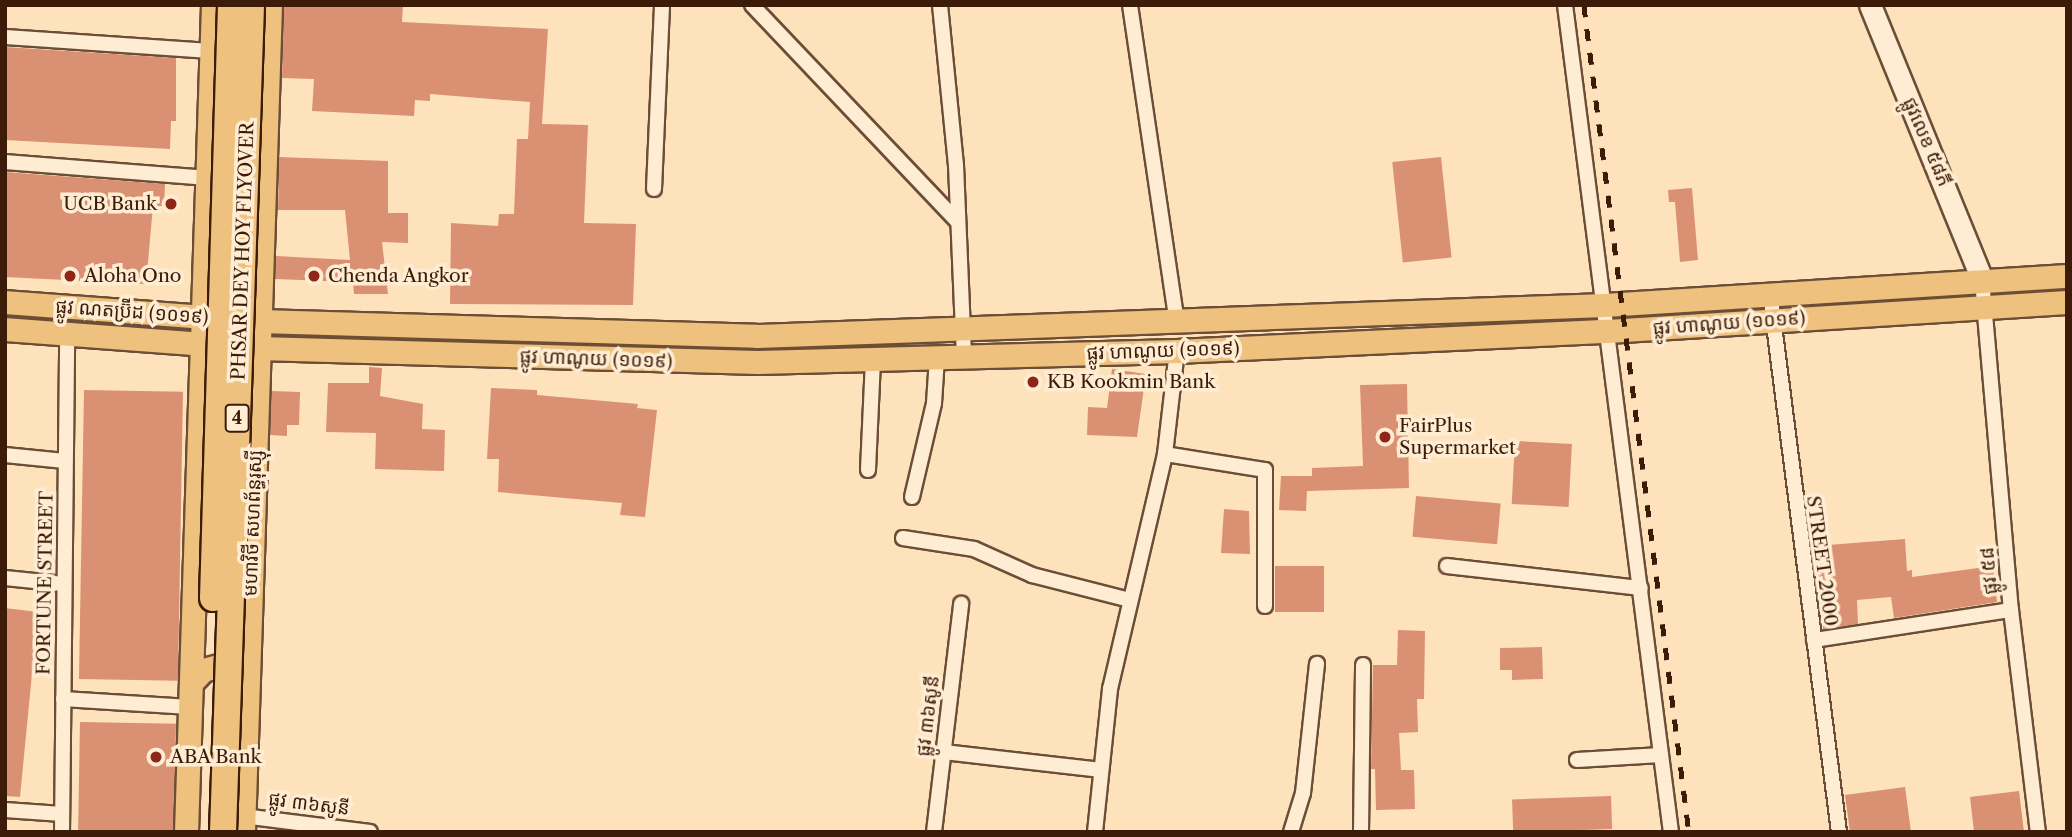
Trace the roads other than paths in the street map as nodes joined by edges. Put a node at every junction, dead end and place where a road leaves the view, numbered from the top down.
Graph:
1 (212, 5) edge
2 (231, 5) edge
3 (251, 5) edge
4 (270, 5) edge
5 (662, 5) edge
6 (752, 5) edge
7 (940, 5) edge
8 (1130, 5) edge
9 (1565, 5) edge
10 (1870, 5) edge
11 (5, 37) edge
12 (211, 51) junction
13 (268, 52) junction
14 (5, 162) edge
15 (207, 178) junction
16 (654, 189) dead end
17 (958, 222) junction
18 (2065, 276) edge
19 (1982, 280) junction
20 (1770, 294) junction
21 (5, 302) edge
22 (2066, 302) edge
23 (1604, 305) junction
24 (1985, 306) junction
25 (203, 318) junction
26 (1773, 319) junction
27 (260, 321) junction
28 (1177, 324) junction
29 (5, 329) edge
30 (964, 331) junction
31 (1607, 331) junction
32 (67, 334) junction
33 (202, 345) junction
34 (258, 348) junction
35 (1177, 351) junction
36 (937, 358) junction
37 (964, 358) junction
38 (873, 360) junction
39 (1165, 454) junction
40 (5, 455) edge
41 (65, 461) junction
42 (868, 470) dead end
43 (912, 497) dead end
44 (903, 538) dead end
45 (1447, 566) dead end
46 (5, 578) edge
47 (64, 584) junction
48 (1641, 588) junction
49 (1130, 600) junction
50 (961, 604) dead end
51 (1265, 606) dead end
52 (2011, 610) junction
53 (1814, 640) junction
54 (1317, 664) dead end
55 (1363, 666) dead end
56 (191, 683) junction
57 (247, 686) junction
58 (63, 699) junction
59 (190, 707) junction
60 (944, 752) junction
61 (1661, 755) junction
62 (1577, 760) dead end
63 (1101, 770) junction
64 (5, 810) edge
65 (62, 814) junction
66 (236, 826) edge
67 (347, 830) edge
68 (61, 832) edge
69 (186, 832) edge
70 (205, 832) edge
71 (370, 832) edge
72 (934, 832) edge
73 (1095, 832) edge
74 (1291, 832) edge
75 (1361, 832) edge
76 (1671, 832) edge
77 (1839, 832) edge
78 (2039, 832) edge

1 - 12 main road
2 - 70 highway, PHSAR DEY HOY FLYOVER / 4, bridge
3 - 66 highway, PHSAR DEY HOY FLYOVER / 4, bridge
4 - 13 main road, មហាវិថី សហព័ន្ធរុស្ស៊ី
5 - 16 street
6 - 17 street
7 - 17 street
8 - 28 street
9 - 23 street
10 - 19 street, ផ្លូវលេខ ៥៨ភី
11 - 12 street
12 - 13 main road
12 - 15 main road
13 - 27 main road, មហាវិថី សហព័ន្ធរុស្ស៊ី
14 - 15 street
15 - 25 main road
17 - 30 street
18 - 19 main road, ផ្លូវ ហាណូយ (១០១៩)
19 - 20 main road, ផ្លូវ ហាណូយ (១០១៩)
19 - 24 street, ផ្លូវ ៥៨
20 - 23 main road, ផ្លូវ ហាណូយ (១០១៩)
20 - 26 street, STREET 2000
21 - 25 main road, ផ្លូវ ណតប្រ៊ីដ (១០១៩)
22 - 24 main road, ផ្លូវ ហាណូយ (១០១៩)
23 - 28 main road, ផ្លូវ ហាណូយ (១០១៩)
23 - 31 street
24 - 26 main road, ផ្លូវ ហាណូយ (១០១៩)
24 - 52 street, ផ្លូវ ៥៨
25 - 27 main road, ផ្លូវ ណតប្រ៊ីដ (១០១៩)
25 - 33 main road
26 - 31 main road, ផ្លូវ ហាណូយ (១០១៩)
26 - 53 street, STREET 2000
27 - 30 main road, ផ្លូវ ហាណូយ (១០១៩)
27 - 34 main road, មហាវិថី សហព័ន្ធរុស្ស៊ី
28 - 30 main road, ផ្លូវ ហាណូយ (១០១៩)
29 - 32 main road, ផ្លូវ ណតប្រ៊ីដ (១០១៩)
30 - 37 street
31 - 35 main road, ផ្លូវ ហាណូយ (១០១៩)
31 - 48 street
32 - 33 main road, ផ្លូវ ណតប្រ៊ីដ (១០១៩)
32 - 41 street, FORTUNE STREET
33 - 34 main road, ផ្លូវ ណតប្រ៊ីដ (១០១៩)
33 - 56 main road
34 - 38 main road, ផ្លូវ ហាណូយ (១០១៩)
34 - 57 main road, មហាវិថី សហព័ន្ធរុស្ស៊ី
35 - 37 main road, ផ្លូវ ហាណូយ (១០១៩)
35 - 39 street
36 - 37 main road, ផ្លូវ ហាណូយ (១០១៩)
36 - 38 main road, ផ្លូវ ហាណូយ (១០១៩)
36 - 43 street
38 - 42 street
39 - 49 street
39 - 51 street
40 - 41 street
41 - 47 street, FORTUNE STREET
44 - 49 street
45 - 48 street
46 - 47 street
47 - 58 street, FORTUNE STREET
48 - 61 street
49 - 63 street
50 - 60 street, ផ្លូវ ៣៦សូនី
52 - 53 street
52 - 78 street, ផ្លូវ ៥៨
53 - 77 street, STREET 2000
54 - 74 street
55 - 75 street
56 - 57 main road
56 - 59 main road
57 - 66 main road, មហាវិថី សហព័ន្ធរុស្ស៊ី
58 - 59 street
58 - 65 street, FORTUNE STREET
59 - 69 main road
60 - 63 street
60 - 72 street, ផ្លូវ ៣៦សូនី
61 - 62 street
61 - 76 street
63 - 73 street
64 - 65 street
65 - 68 street, FORTUNE STREET
66 - 67 street, ផ្លូវ ៣៦សូនី
67 - 71 street, ផ្លូវ ៣៦សូនី

